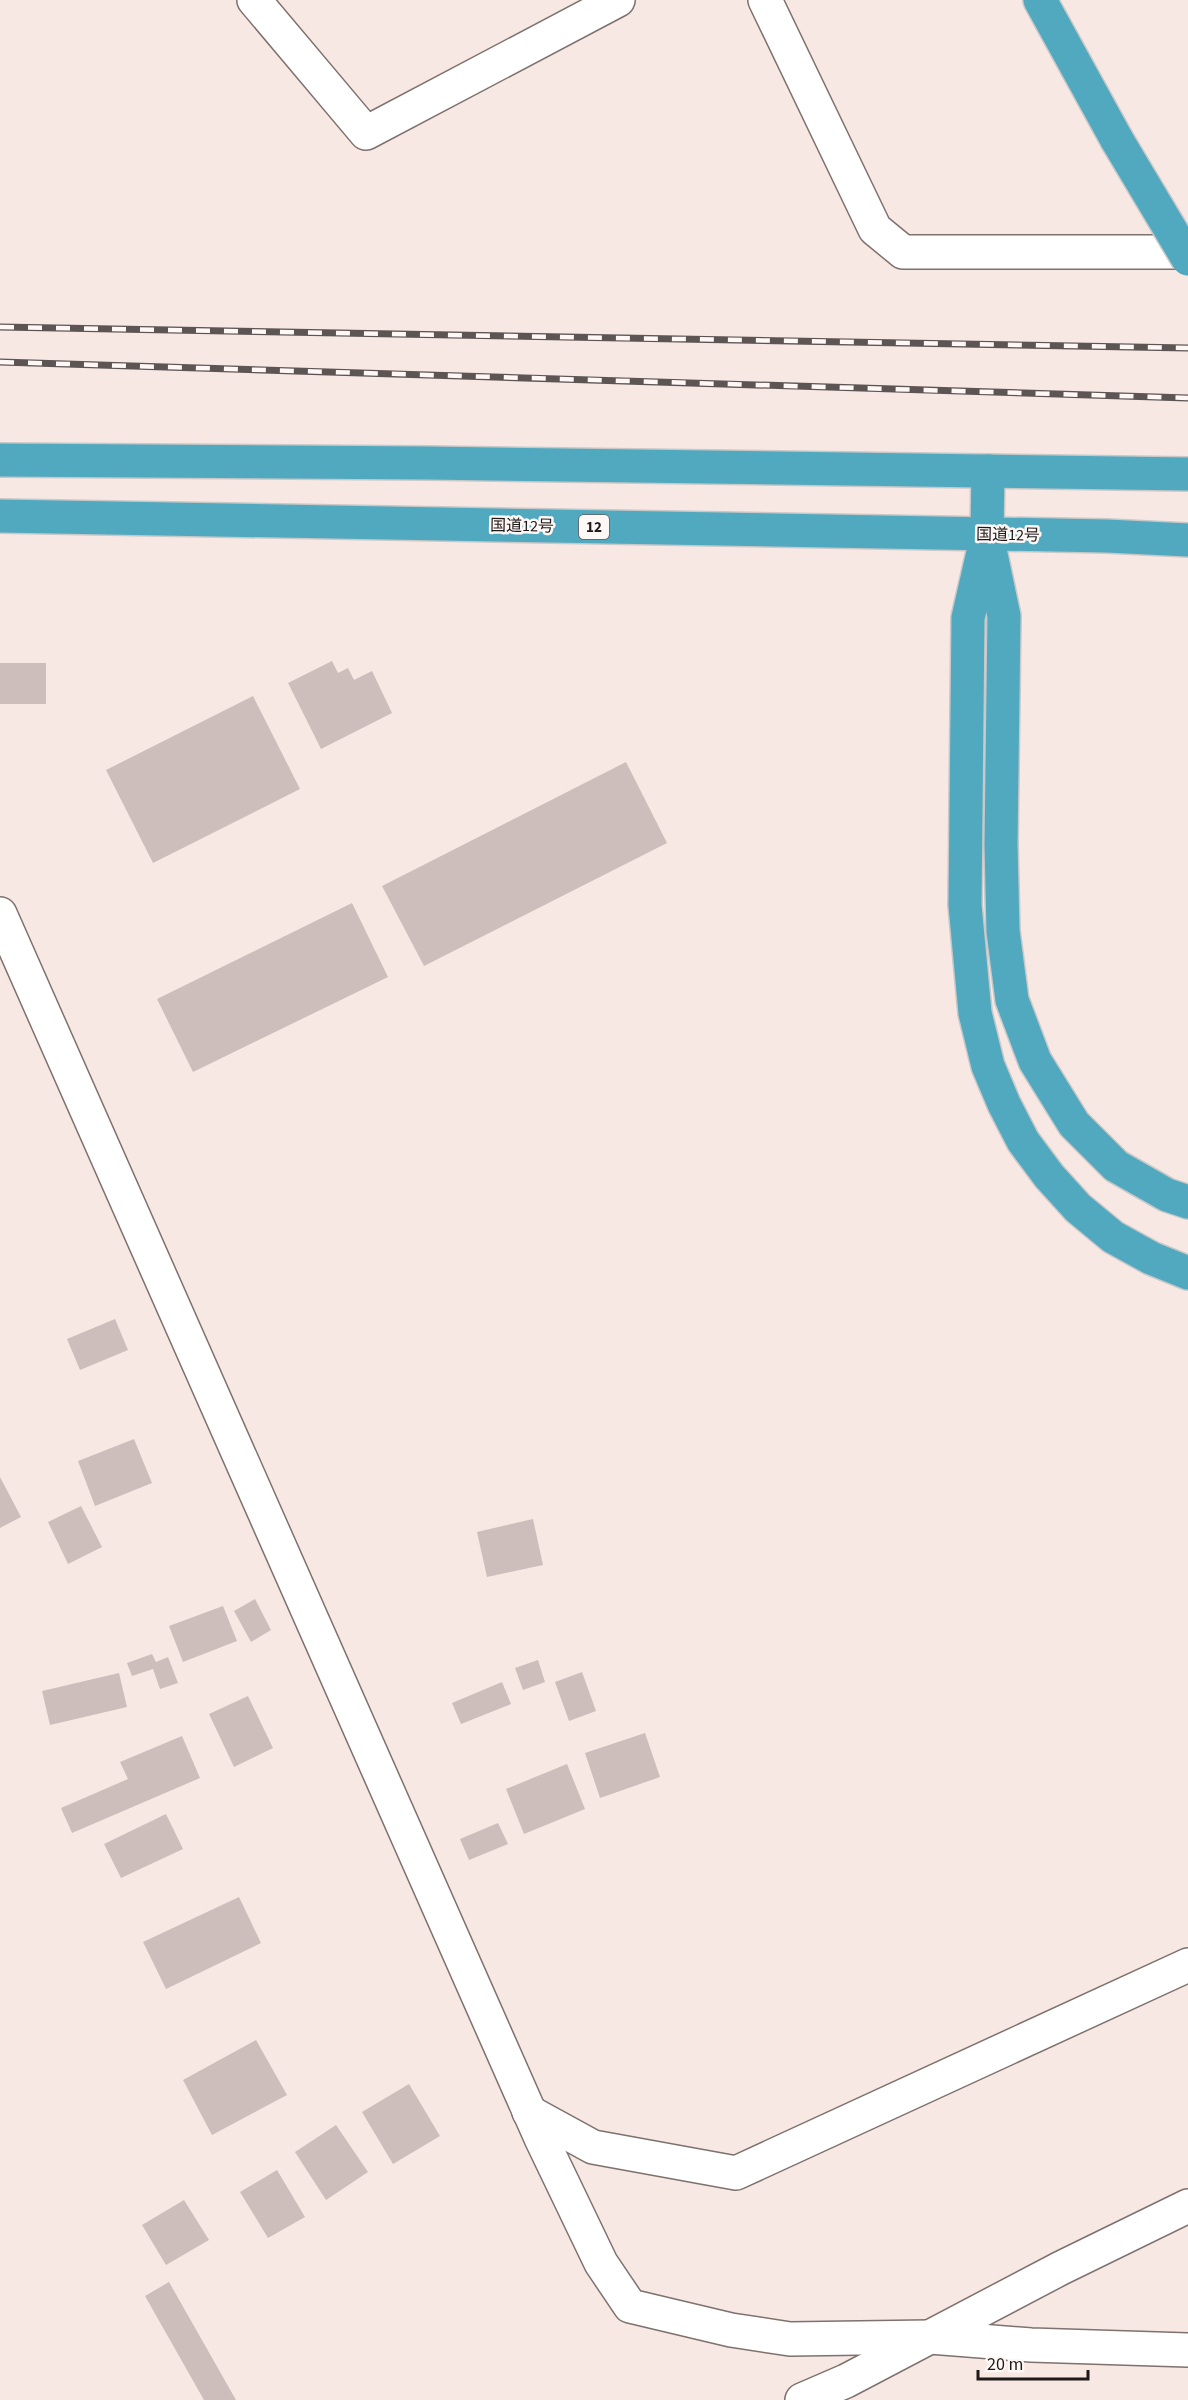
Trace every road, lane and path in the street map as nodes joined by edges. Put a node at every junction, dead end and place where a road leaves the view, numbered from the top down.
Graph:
1 (254, 0) edge
2 (618, 0) edge
3 (765, 0) edge
4 (1040, 0) edge
5 (1188, 252) edge
6 (1188, 259) edge
7 (0, 460) edge
8 (988, 471) junction
9 (1188, 474) edge
10 (0, 516) edge
11 (987, 535) junction
12 (1188, 540) edge
13 (0, 914) edge
14 (1188, 1202) edge
15 (1188, 1273) edge
16 (1188, 1965) edge
17 (530, 2112) junction
18 (1188, 2206) edge
19 (930, 2337) junction
20 (1188, 2350) edge
21 (802, 2400) edge

1 - 2 street
3 - 5 street
4 - 6 highway, bridge
7 - 8 highway
8 - 9 highway
8 - 11 highway
10 - 11 highway, 国道12号 / 12
11 - 12 highway, 国道12号 / 12
11 - 14 highway
11 - 15 highway
13 - 17 street
16 - 17 street
17 - 19 street
18 - 19 street
19 - 20 street
19 - 21 street

